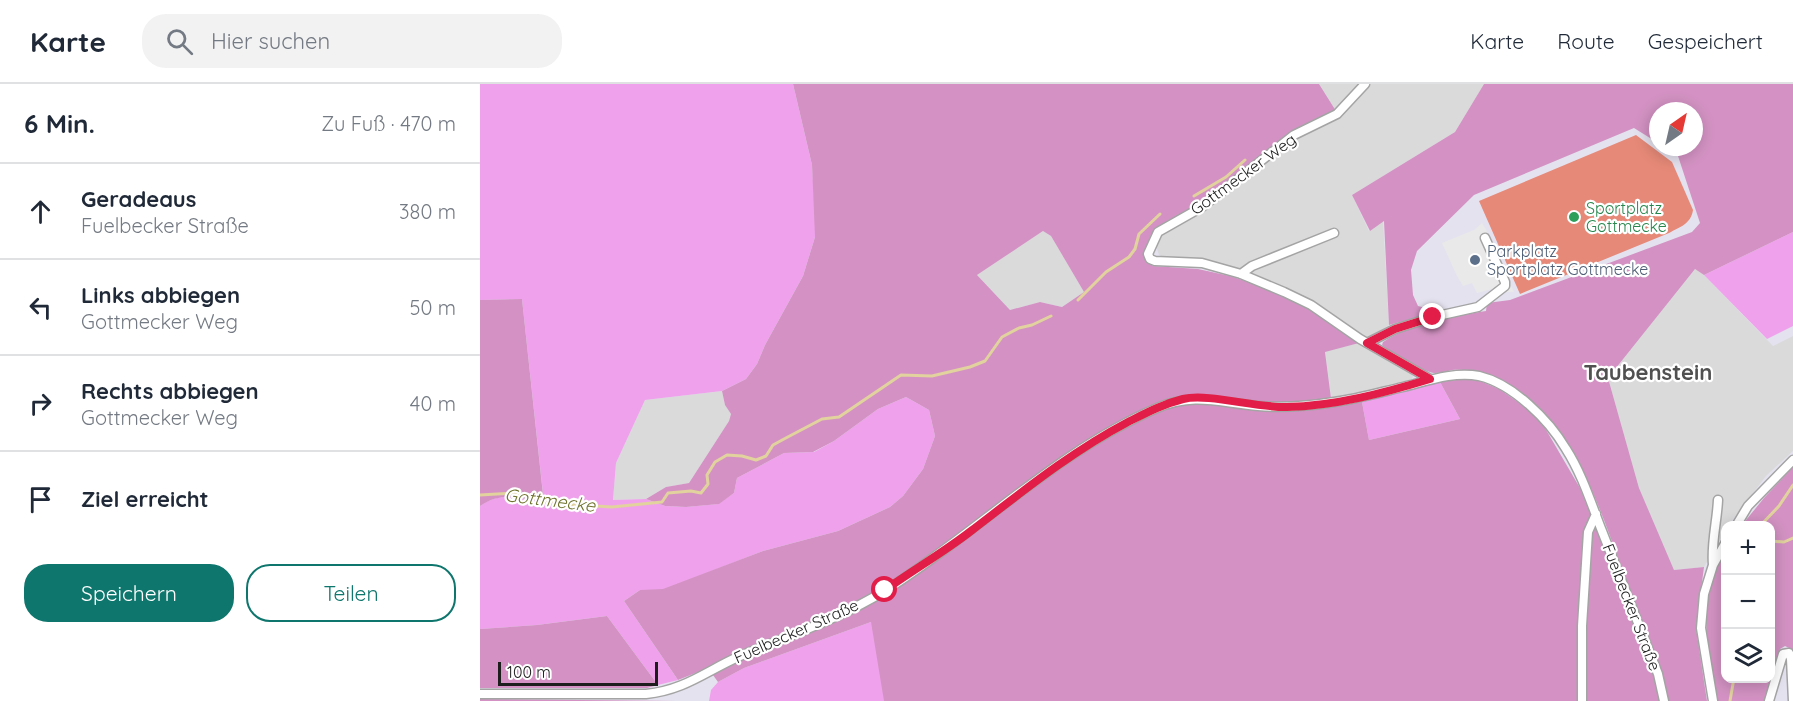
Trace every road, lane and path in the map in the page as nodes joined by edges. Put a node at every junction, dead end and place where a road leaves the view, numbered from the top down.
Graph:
1 (1365, 84) edge
2 (1334, 233) dead end
3 (1485, 238) dead end
4 (1241, 274) junction
5 (1367, 343) junction
6 (1430, 379) junction
7 (1793, 460) edge
8 (1718, 500) dead end
9 (1596, 514) junction
10 (1739, 521) edge
11 (1721, 550) edge
12 (1713, 565) junction
13 (480, 694) edge
14 (1582, 701) edge
15 (1664, 701) edge
16 (1713, 701) edge
17 (1769, 701) edge
18 (1792, 701) edge

1 - 4 street, Gottmecker Weg
2 - 4 street
3 - 5 street
4 - 5 street, Gottmecker Weg
5 - 6 street, Gottmecker Weg
6 - 9 street, Fuelbecker Straße
6 - 13 street, Fuelbecker Straße
7 - 10 street
8 - 12 street
9 - 14 street, Fuelbecker Straße
9 - 15 street, Fuelbecker Straße
11 - 12 street
12 - 16 street
17 - 18 street

